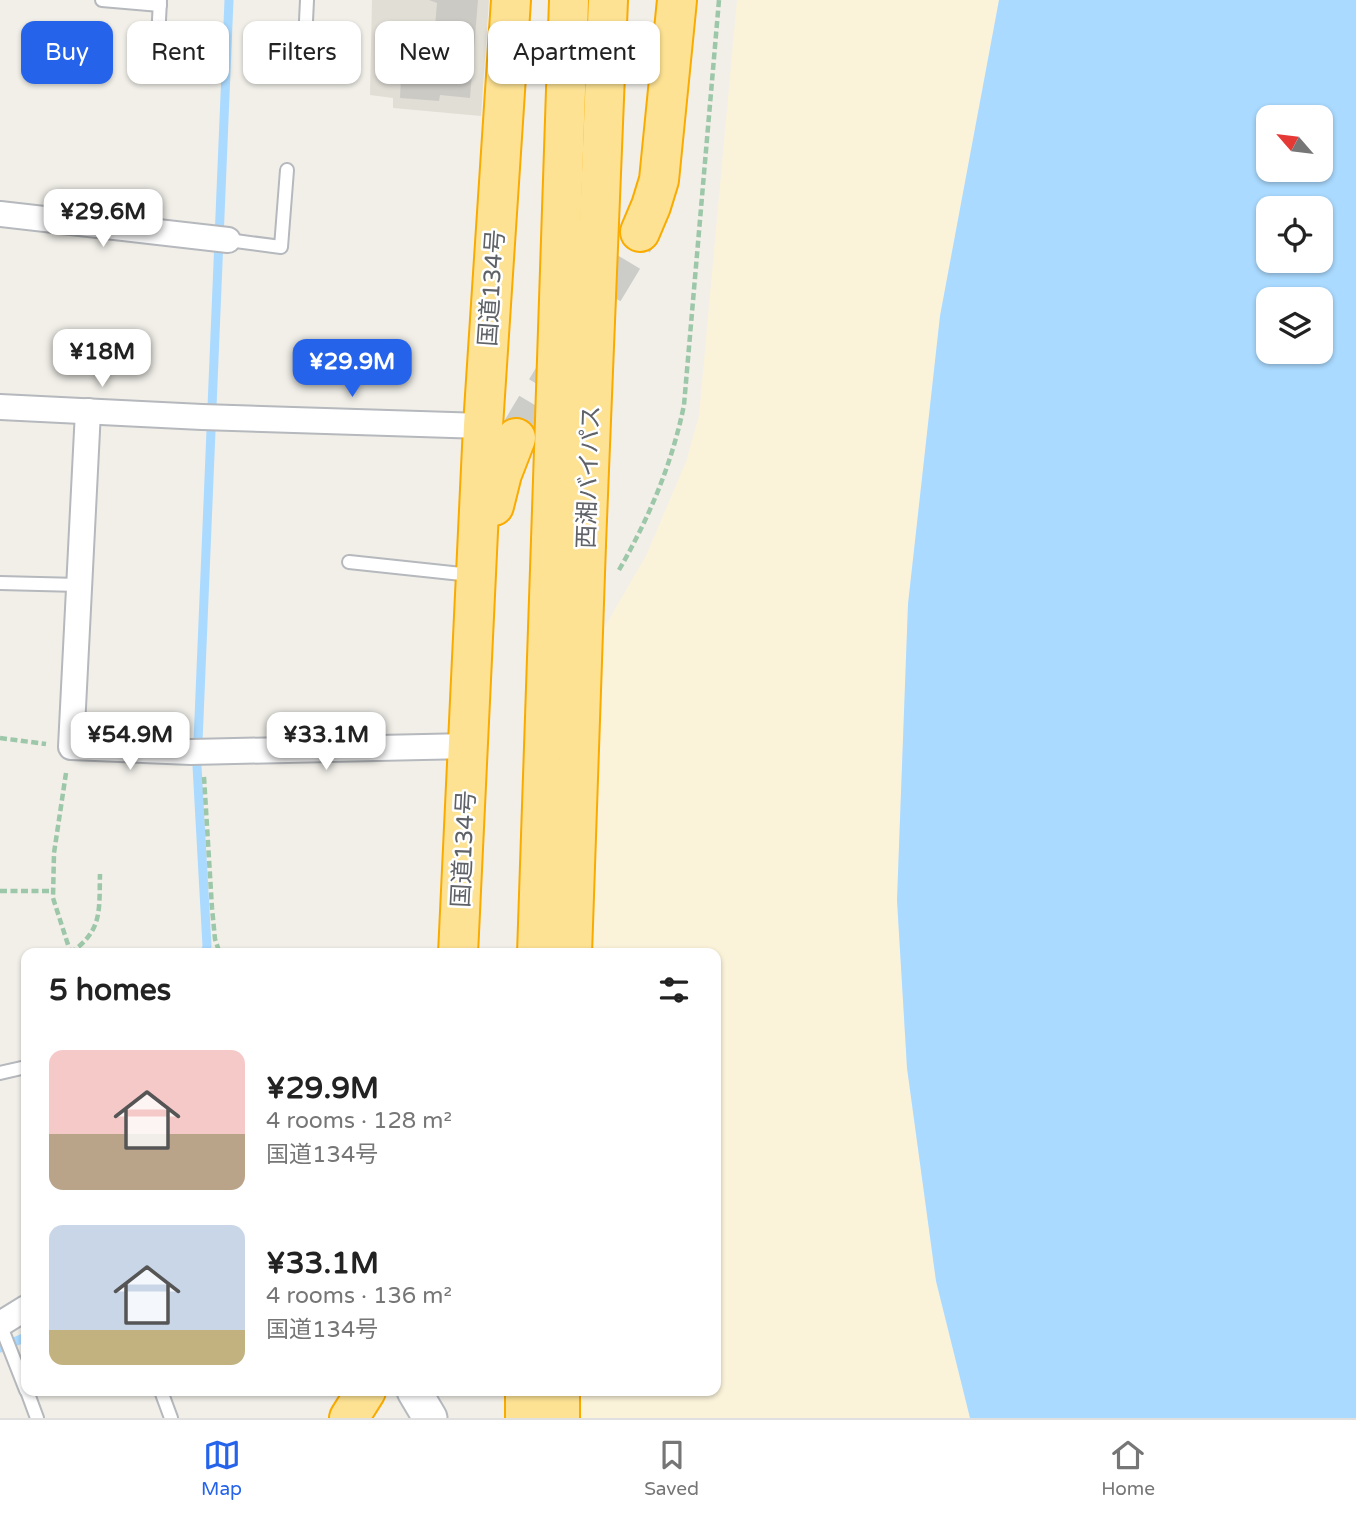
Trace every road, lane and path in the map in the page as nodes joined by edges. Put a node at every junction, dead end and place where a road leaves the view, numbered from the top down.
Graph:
1 (102, 0) edge
2 (307, 0) edge
3 (511, 0) edge
4 (569, 0) edge
5 (608, 0) edge
6 (677, 0) edge
7 (719, 0) edge
8 (160, 2) edge
9 (159, 21) edge
10 (306, 21) dead end
11 (287, 170) dead end
12 (0, 214) edge
13 (640, 232) tunnel mouth
14 (698, 235) dead end
15 (220, 239) joint
16 (0, 407) edge
17 (88, 411) junction
18 (499, 432) junction
19 (568, 542) junction
20 (349, 562) dead end
21 (477, 576) junction
22 (0, 583) edge
23 (79, 585) junction
24 (0, 738) edge
25 (469, 746) junction
26 (71, 747) junction
27 (198, 752) junction
28 (100, 874) dead end
29 (0, 891) edge
30 (53, 891) junction
31 (68, 948) edge
32 (77, 948) edge
33 (218, 948) edge
34 (458, 948) edge
35 (537, 948) edge
36 (572, 948) edge
37 (21, 1068) edge
38 (0, 1073) edge
39 (21, 1312) edge
40 (1, 1327) edge
41 (21, 1377) edge
42 (28, 1396) edge
43 (163, 1396) edge
44 (363, 1396) edge
45 (417, 1396) edge
46 (525, 1396) edge
47 (560, 1396) edge
48 (37, 1418) edge
49 (171, 1418) edge
50 (349, 1418) edge
51 (430, 1418) edge
52 (525, 1418) edge
53 (560, 1418) edge

1 - 8 lane
2 - 10 lane
3 - 18 highway, 国道134号
4 - 19 highway, 西湘バイパス
5 - 19 highway, 西湘バイパス
6 - 13 highway
7 - 14 path
8 - 9 lane
11 - 15 lane
12 - 15 street
16 - 17 street
17 - 18 street
17 - 23 street
18 - 21 highway, 国道134号
19 - 35 highway, 西湘バイパス, bridge
19 - 36 highway, 西湘バイパス, bridge
20 - 21 lane
21 - 25 highway, 国道134号
22 - 23 lane
23 - 26 street
24 - 26 path
25 - 27 street
25 - 34 highway, 国道134号
26 - 27 street
26 - 30 path
27 - 33 path
28 - 32 path
29 - 30 path
30 - 31 path
37 - 38 lane
39 - 40 street
40 - 41 lane
42 - 48 lane
43 - 49 lane
44 - 50 highway
45 - 51 street
46 - 52 highway
47 - 53 highway

